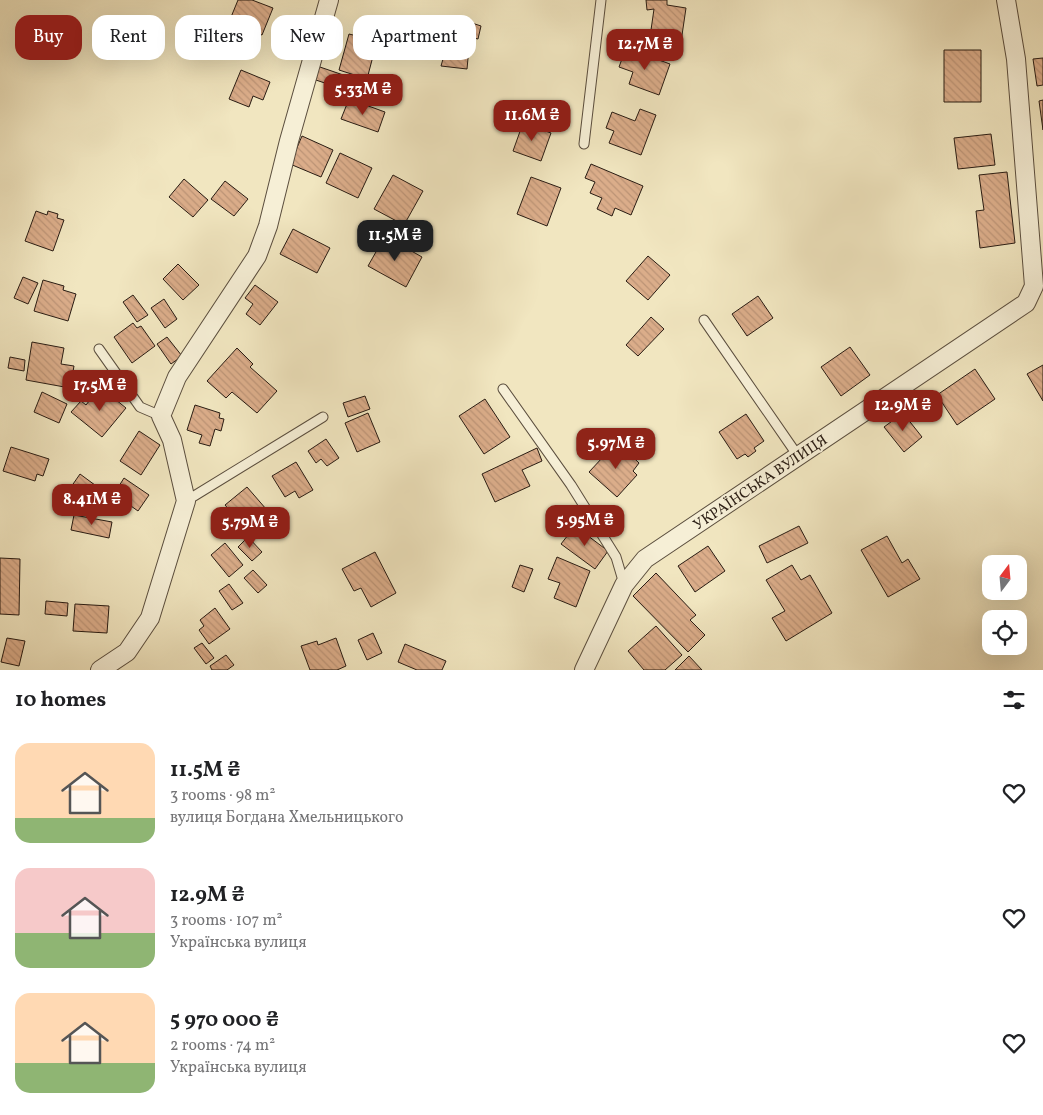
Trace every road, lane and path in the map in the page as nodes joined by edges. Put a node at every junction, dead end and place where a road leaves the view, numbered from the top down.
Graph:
1 (329, 0) edge
2 (601, 0) edge
3 (1006, 0) edge
4 (584, 144) dead end
5 (704, 320) dead end
6 (99, 349) dead end
7 (503, 389) dead end
8 (162, 416) junction
9 (324, 418) dead end
10 (798, 456) junction
11 (186, 501) junction
12 (624, 585) junction
13 (588, 668) edge
14 (100, 670) edge

1 - 8 street
2 - 4 lane
3 - 10 street, УКРАЇНСЬКА ВУЛИЦЯ
5 - 10 lane
6 - 8 lane
7 - 12 lane
8 - 11 street
9 - 11 lane
10 - 12 street, УКРАЇНСЬКА ВУЛИЦЯ
11 - 14 street
12 - 13 street, УКРАЇНСЬКА ВУЛИЦЯ

